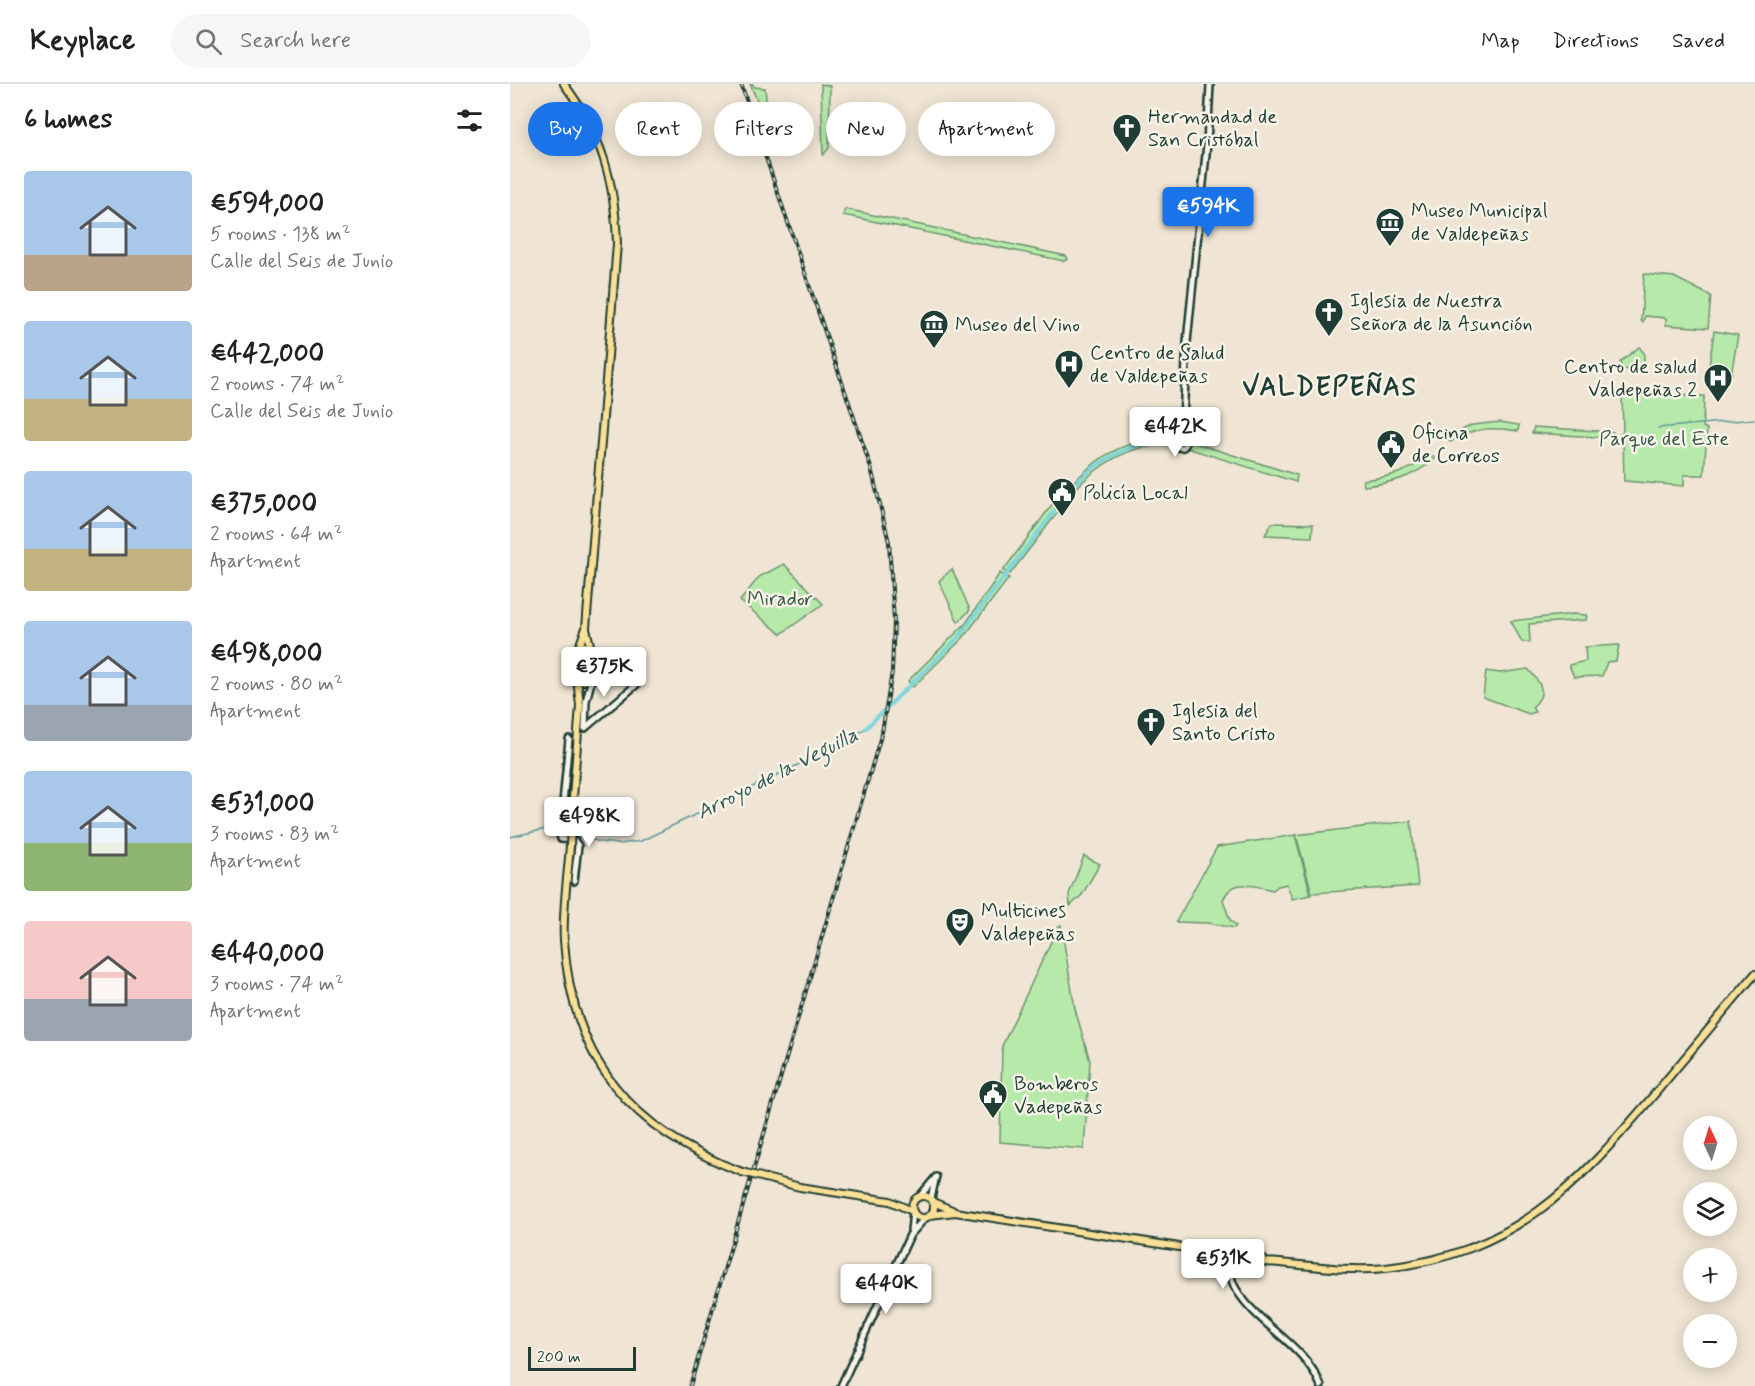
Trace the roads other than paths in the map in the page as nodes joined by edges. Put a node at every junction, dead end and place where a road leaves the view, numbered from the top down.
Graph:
1 (564, 84) edge
2 (1210, 84) edge
3 (1182, 438) dead end
4 (586, 628) junction
5 (579, 646) junction
6 (591, 649) junction
7 (592, 676) junction
8 (577, 680) junction
9 (636, 685) dead end
10 (580, 705) junction
11 (569, 739) dead end
12 (574, 880) dead end
13 (1755, 974) edge
14 (918, 1197) junction
15 (932, 1200) junction
16 (890, 1201) junction
17 (913, 1212) junction
18 (955, 1212) junction
19 (928, 1216) junction
20 (910, 1235) junction
21 (1205, 1251) junction
22 (1229, 1251) junction
23 (1241, 1253) junction
24 (1228, 1261) junction
25 (1270, 1261) junction
26 (1239, 1263) junction
27 (1232, 1274) junction
28 (841, 1386) edge
29 (1321, 1386) edge

1 - 4 main road
2 - 3 street
4 - 5 main road
4 - 6 main road
5 - 6 main road
5 - 8 main road
6 - 7 main road
7 - 8 main road
7 - 9 street
7 - 10 main road
8 - 10 main road
10 - 16 main road, bridge
11 - 12 street
13 - 25 main road
14 - 15 main road
14 - 15 street
14 - 16 main road
14 - 17 main road
15 - 18 main road
15 - 19 main road
16 - 17 main road
17 - 19 main road
17 - 20 street
18 - 19 main road
18 - 21 main road
19 - 20 street
20 - 28 street
21 - 22 main road
21 - 24 main road
22 - 23 main road
22 - 24 main road
23 - 25 main road
23 - 26 main road
24 - 26 main road
24 - 27 street
25 - 26 main road
26 - 27 street
27 - 29 street

